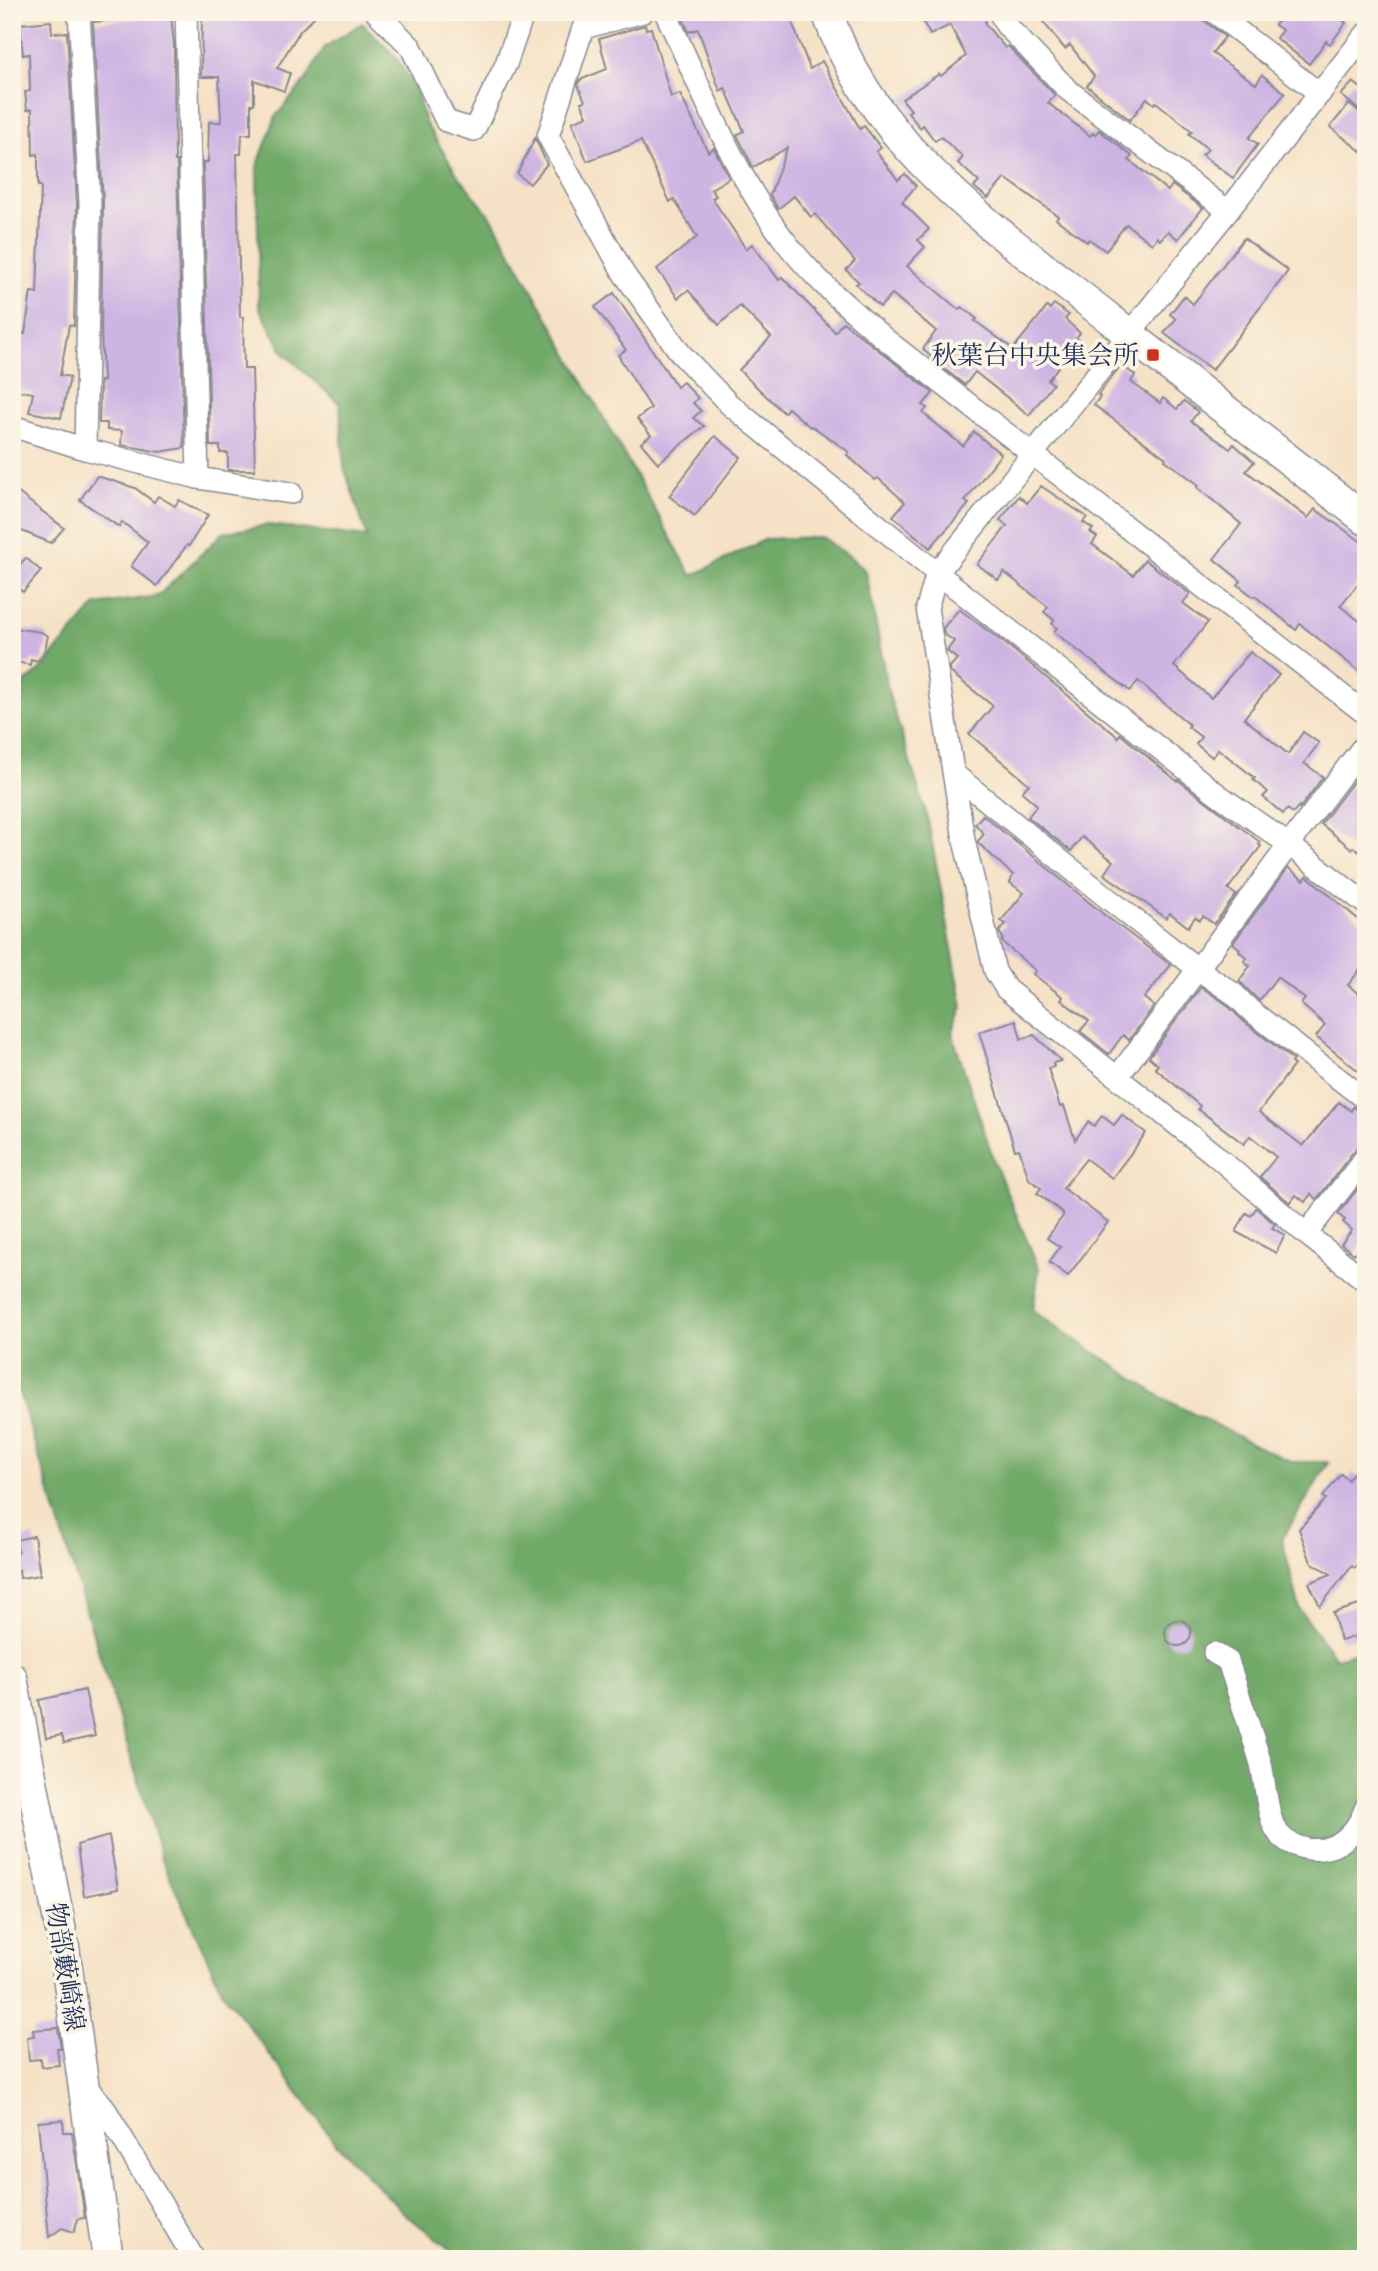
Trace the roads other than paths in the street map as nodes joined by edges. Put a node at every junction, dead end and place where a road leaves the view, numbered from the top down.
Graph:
1 (79, 12) edge
2 (186, 12) edge
3 (376, 12) edge
4 (524, 12) edge
5 (643, 12) edge
6 (665, 12) edge
7 (827, 12) edge
8 (999, 12) edge
9 (1214, 12) edge
10 (1366, 34) edge
11 (1320, 94) junction
12 (1228, 211) junction
13 (1129, 334) junction
14 (12, 426) edge
15 (85, 449) junction
16 (1031, 454) junction
17 (198, 478) junction
18 (291, 493) dead end
19 (1366, 520) edge
20 (937, 573) junction
21 (1366, 714) edge
22 (1366, 743) edge
23 (954, 774) junction
24 (1288, 844) junction
25 (1366, 904) edge
26 (1199, 970) junction
27 (1118, 1076) junction
28 (1366, 1100) edge
29 (1366, 1157) edge
30 (1306, 1234) junction
31 (1366, 1281) edge
32 (1214, 1653) dead end
33 (12, 1678) edge
34 (1366, 1807) edge
35 (83, 2083) junction
36 (108, 2259) edge
37 (194, 2259) edge

1 - 15 street
2 - 17 street
3 - 4 street
5 - 20 street
6 - 16 street
7 - 13 street
8 - 12 street
9 - 11 street
10 - 11 street
11 - 12 street
12 - 13 street
13 - 16 street
13 - 19 street
14 - 15 street
15 - 17 street
16 - 20 street
16 - 21 street
17 - 18 street
20 - 23 street
20 - 24 street
22 - 24 street
23 - 26 street
23 - 27 street
24 - 25 street
24 - 26 street
26 - 27 street
26 - 28 street
27 - 30 street
29 - 30 street
30 - 31 street
32 - 34 street
33 - 35 street, 物部藪崎線
35 - 36 street, 物部藪崎線
35 - 37 street

